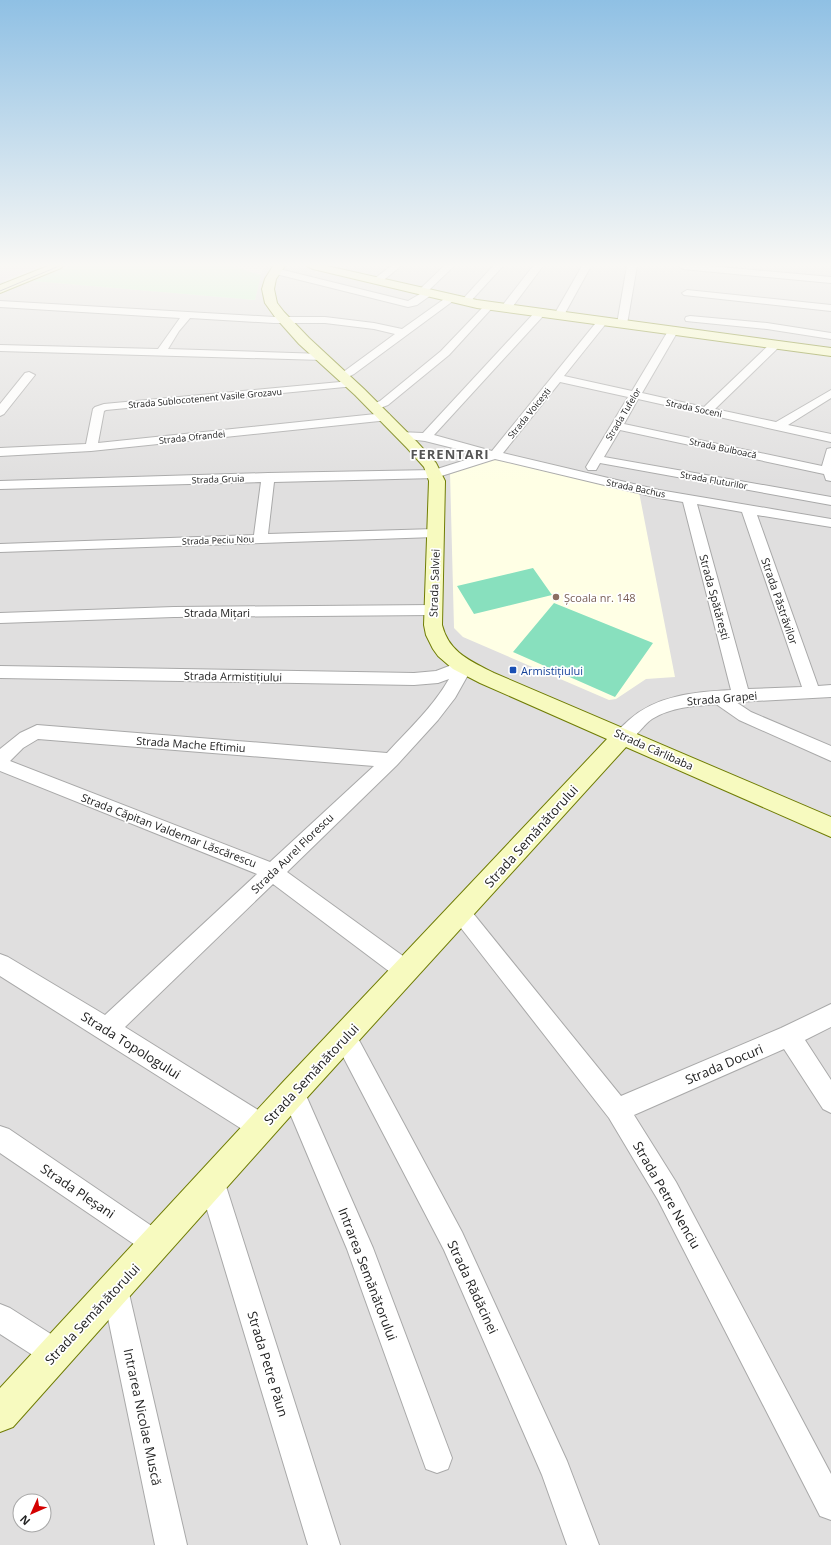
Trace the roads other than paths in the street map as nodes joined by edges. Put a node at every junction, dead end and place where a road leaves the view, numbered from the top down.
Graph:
1 (170, 338) edge
2 (303, 338) edge
3 (397, 338) edge
4 (459, 338) edge
5 (517, 338) edge
6 (589, 338) edge
7 (669, 338) edge
8 (731, 338) edge
9 (776, 344) junction
10 (0, 348) edge
11 (831, 352) edge
12 (161, 353) junction
13 (323, 358) junction
14 (29, 375) dead end
15 (557, 378) junction
16 (347, 380) junction
17 (831, 393) edge
18 (635, 395) junction
19 (375, 407) junction
20 (707, 410) junction
21 (0, 412) edge
22 (384, 417) junction
23 (617, 426) junction
24 (778, 426) junction
25 (403, 435) junction
26 (426, 437) junction
27 (829, 438) edge
28 (443, 442) junction
29 (412, 445) junction
30 (91, 447) junction
31 (0, 452) edge
32 (831, 452) edge
33 (495, 455) junction
34 (597, 459) junction
35 (435, 474) junction
36 (830, 474) edge
37 (268, 477) junction
38 (586, 477) junction
39 (0, 485) edge
40 (689, 499) junction
41 (831, 501) edge
42 (748, 509) junction
43 (831, 523) edge
44 (435, 533) junction
45 (261, 538) junction
46 (0, 548) edge
47 (433, 610) junction
48 (0, 618) edge
49 (470, 669) junction
50 (0, 672) edge
51 (831, 691) edge
52 (812, 692) junction
53 (741, 696) junction
54 (719, 697) junction
55 (623, 736) junction
56 (831, 754) edge
57 (0, 760) edge
58 (391, 760) junction
59 (0, 764) edge
60 (831, 827) edge
61 (272, 872) junction
62 (461, 913) junction
63 (0, 964) edge
64 (406, 971) junction
65 (831, 1015) edge
66 (107, 1029) junction
67 (789, 1036) junction
68 (345, 1037) junction
69 (293, 1092) junction
70 (831, 1101) edge
71 (617, 1110) junction
72 (262, 1127) junction
73 (0, 1138) edge
74 (212, 1183) junction
75 (156, 1244) junction
76 (115, 1289) junction
77 (0, 1318) edge
78 (56, 1353) junction
79 (0, 1414) edge
80 (437, 1458) dead end
81 (831, 1505) edge
82 (171, 1545) edge
83 (324, 1545) edge
84 (583, 1545) edge

1 - 12 street
2 - 13 street
3 - 16 street
4 - 19 street
5 - 26 street
6 - 15 street, Strada Voicești
7 - 18 street, Strada Tufelor
8 - 9 street
9 - 11 street
9 - 20 street
10 - 12 street
12 - 13 street
13 - 16 street
14 - 21 street
15 - 18 street, Strada Soceni
15 - 33 street, Strada Voicești
16 - 19 street
16 - 30 street, Strada Sublocotenent Vasile Grozavu
17 - 24 street
18 - 20 street, Strada Soceni
18 - 23 street, Strada Tufelor
19 - 22 street
20 - 24 street, Strada Soceni
22 - 25 street
22 - 30 street, Strada Ofrandei
23 - 34 street, Strada Tufelor
23 - 36 street, Strada Bulboacă
24 - 27 street, Strada Soceni
25 - 26 street, Strada Bachus
25 - 29 street
26 - 28 street, Strada Bachus
27 - 32 street
28 - 29 street, Strada Bachus
28 - 33 street, Strada Bachus
29 - 35 street
30 - 31 street, Strada Ofrandei
32 - 36 street
33 - 35 street
33 - 38 street, Strada Bachus
34 - 38 street, Strada Tufelor
34 - 41 street, Strada Fluturilor
35 - 37 street, Strada Gruia
35 - 44 street, Strada Salviei
37 - 39 street, Strada Gruia
37 - 45 street
38 - 40 street, Strada Bachus
40 - 42 street, Strada Bachus
40 - 53 street, Strada Spătărești
42 - 43 street, Strada Bachus
42 - 52 street, Strada Păstrăvilor
44 - 45 street, Strada Peciu Nou
44 - 47 street, Strada Salviei
45 - 46 street, Strada Peciu Nou
47 - 48 street, Strada Mițari
47 - 49 street, Strada Salviei
49 - 50 street, Strada Armistițiului
49 - 55 street, Strada Cârlibaba
49 - 58 street, Strada Aurel Florescu
51 - 52 street, Strada Grapei
52 - 53 street, Strada Grapei
53 - 54 street, Strada Grapei
54 - 55 street, Strada Grapei
54 - 56 street
55 - 60 street, Strada Cârlibaba
55 - 62 street, Strada Semănătorului
57 - 58 street, Strada Mache Eftimiu
58 - 61 street, Strada Aurel Florescu
59 - 61 street, Strada Căpitan Valdemar Lăscărescu
61 - 64 street, Strada Căpitan Valdemar Lăscărescu
61 - 66 street, Strada Aurel Florescu
62 - 64 street, Strada Semănătorului
62 - 71 street, Strada Petre Nenciu
63 - 66 street, Strada Topologului
64 - 68 street, Strada Semănătorului
65 - 67 street, Strada Docuri
66 - 72 street, Strada Topologului
67 - 70 street
67 - 71 street, Strada Docuri
68 - 69 street, Strada Semănătorului
68 - 84 street, Strada Rădăcinei
69 - 72 street, Strada Semănătorului
69 - 80 street, Intrarea Semănătorului
71 - 81 street, Strada Petre Nenciu
72 - 74 street, Strada Semănătorului
73 - 75 street, Strada Pleșani
74 - 75 street, Strada Semănătorului
74 - 83 street, Strada Petre Păun
75 - 76 street, Strada Semănătorului
76 - 78 street, Strada Semănătorului
76 - 82 street, Intrarea Nicolae Muscă
77 - 78 street
78 - 79 street, Strada Semănătorului

